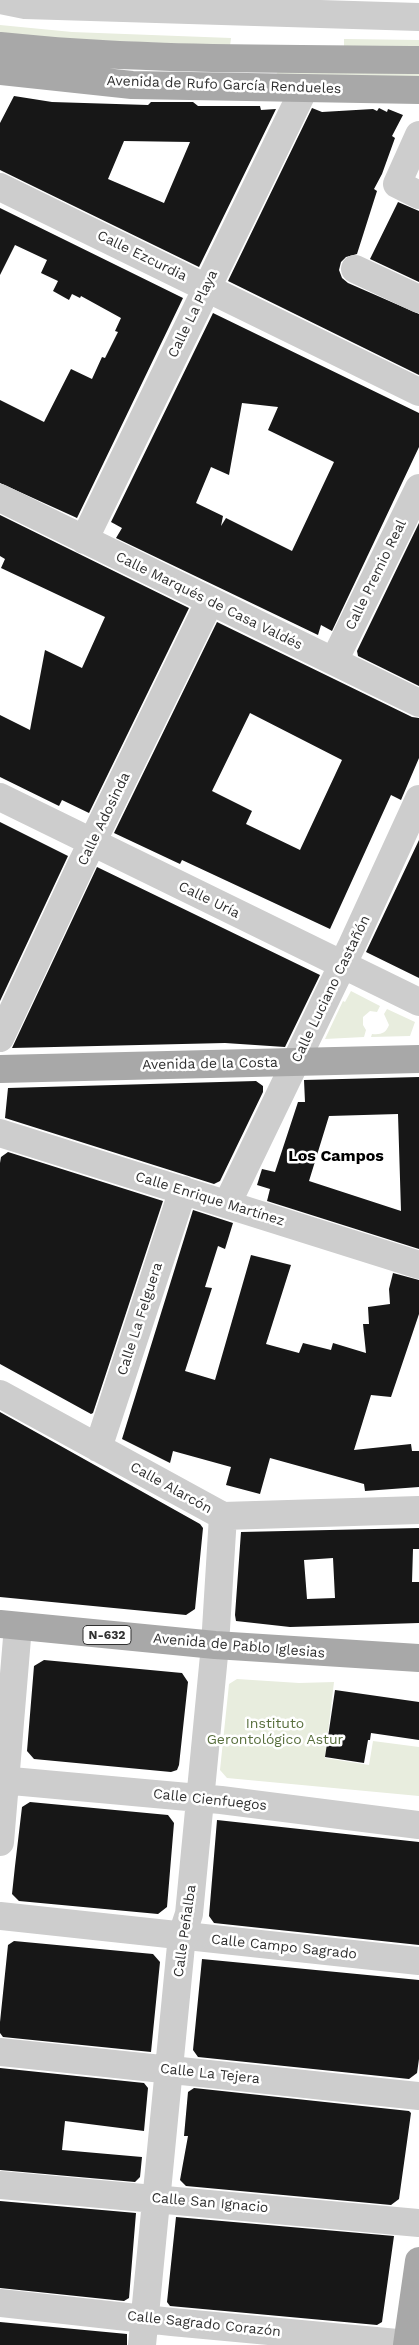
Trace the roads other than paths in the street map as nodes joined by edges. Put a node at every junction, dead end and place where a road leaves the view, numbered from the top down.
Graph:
1 (0, 0) edge
2 (419, 17) edge
3 (0, 46) edge
4 (419, 60) edge
5 (0, 71) edge
6 (304, 89) junction
7 (417, 91) edge
8 (419, 135) edge
9 (0, 187) edge
10 (419, 195) edge
11 (355, 269) dead end
12 (206, 287) junction
13 (419, 299) edge
14 (419, 392) edge
15 (419, 488) edge
16 (0, 498) edge
17 (84, 540) junction
18 (208, 594) junction
19 (334, 661) junction
20 (419, 703) edge
21 (0, 797) edge
22 (419, 799) edge
23 (92, 844) junction
24 (343, 965) junction
25 (419, 1002) edge
26 (0, 1038) edge
27 (419, 1059) edge
28 (296, 1062) junction
29 (0, 1069) edge
30 (0, 1133) edge
31 (183, 1190) junction
32 (227, 1204) junction
33 (419, 1264) edge
34 (0, 1394) edge
35 (98, 1448) junction
36 (419, 1510) edge
37 (223, 1516) junction
38 (9, 1625) edge
39 (214, 1645) junction
40 (419, 1658) edge
41 (3, 1781) edge
42 (199, 1799) junction
43 (419, 1824) edge
44 (0, 1842) edge
45 (0, 1916) edge
46 (182, 1935) junction
47 (419, 1962) edge
48 (0, 2052) edge
49 (169, 2070) junction
50 (419, 2096) edge
51 (0, 2185) edge
52 (156, 2198) junction
53 (419, 2223) edge
54 (419, 2261) edge
55 (0, 2303) edge
56 (145, 2318) junction
57 (411, 2343) edge
58 (142, 2345) edge

1 - 2 street
3 - 4 main road, Avenida de Rufo García Rendueles
5 - 6 main road, Avenida de Rufo García Rendueles
6 - 7 main road, Avenida de Rufo García Rendueles
6 - 12 street, Calle La Playa
8 - 10 street
9 - 12 street, Calle Ezcurdia
11 - 13 street
12 - 14 street, Calle Ezcurdia
12 - 17 street, Calle La Playa
15 - 19 street, Calle Premio Real
16 - 17 street, Calle Marqués de Casa Valdés
17 - 18 street, Calle Marqués de Casa Valdés
18 - 19 street, Calle Marqués de Casa Valdés
18 - 23 street, Calle Adosinda
19 - 20 street, Calle Marqués de Casa Valdés
21 - 23 street, Calle Uría
22 - 24 street, Calle Luciano Castañón
23 - 24 street, Calle Uría
23 - 26 street, Calle Adosinda
24 - 25 street, Calle Uría
24 - 28 street, Calle Luciano Castañón
27 - 28 main road, Avenida de la Costa
28 - 29 main road, Avenida de la Costa
28 - 32 street, Calle Luciano Castañón
30 - 31 street, Calle Enrique Martínez
31 - 32 street, Calle Enrique Martínez
31 - 35 street, Calle La Felguera
32 - 33 street, Calle Enrique Martínez
34 - 35 street, Calle Alarcón
35 - 37 street, Calle Alarcón
36 - 37 street, Calle Alarcón
37 - 39 street, Calle Peñalba
38 - 39 main road, Avenida de Pablo Iglesias / N-632
38 - 41 street
39 - 40 main road, Avenida de Pablo Iglesias / N-632
39 - 42 street, Calle Peñalba
41 - 42 street, Calle Cienfuegos
41 - 44 street
42 - 43 street, Calle Cienfuegos
42 - 46 street, Calle Peñalba
45 - 46 street, Calle Campo Sagrado
46 - 47 street, Calle Campo Sagrado
46 - 49 street, Calle Peñalba
48 - 49 street, Calle La Tejera
49 - 50 street, Calle La Tejera
49 - 52 street, Calle Peñalba
51 - 52 street, Calle San Ignacio
52 - 53 street, Calle San Ignacio
52 - 56 street, Calle Peñalba
54 - 57 main road
55 - 56 street, Calle Sagrado Corazón
56 - 57 street, Calle Sagrado Corazón
56 - 58 street, Calle Peñalba

